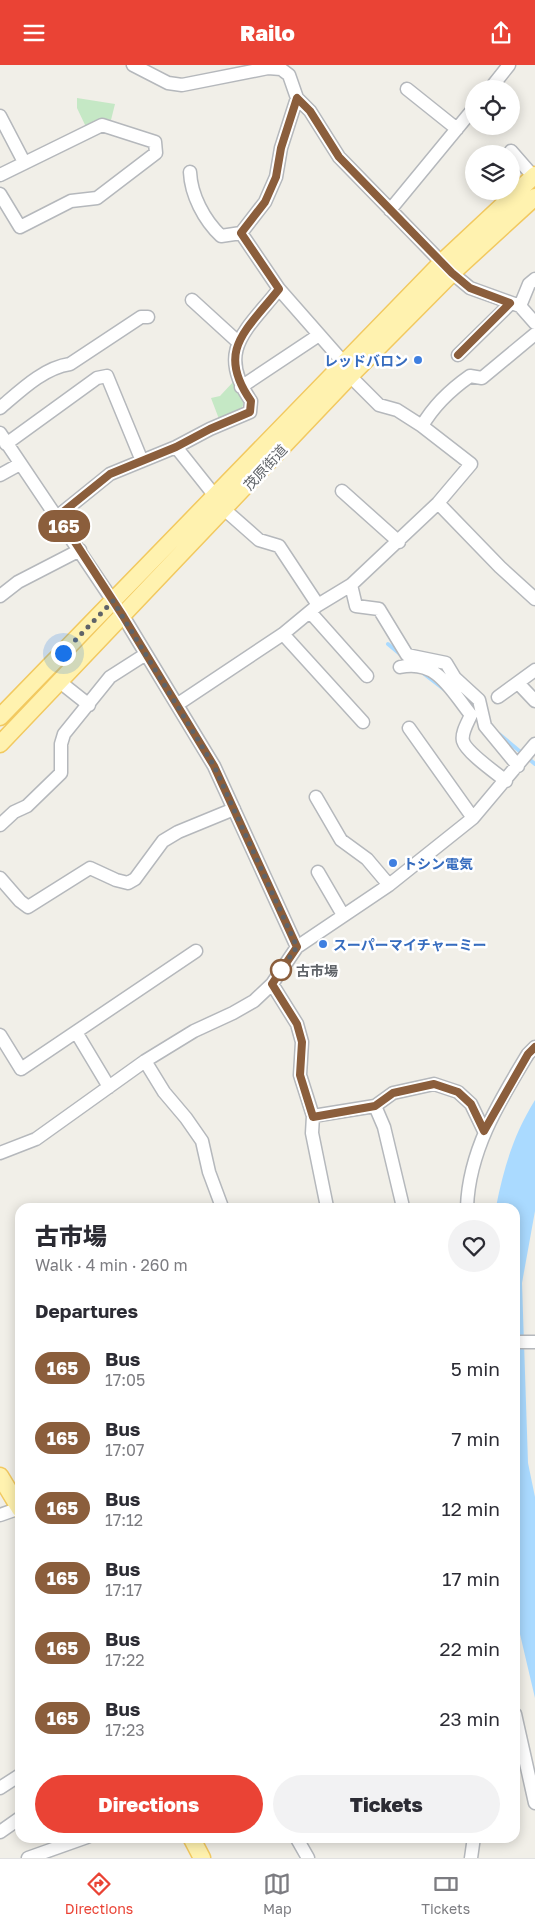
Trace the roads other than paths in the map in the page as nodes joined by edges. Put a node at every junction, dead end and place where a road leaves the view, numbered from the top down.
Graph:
1 (133, 65) edge
2 (509, 65) edge
3 (497, 80) edge
4 (407, 89) dead end
5 (297, 98) junction
6 (0, 116) edge
7 (465, 119) edge
8 (457, 129) junction
9 (520, 161) edge
10 (24, 162) junction
11 (190, 173) dead end
12 (0, 175) edge
13 (534, 176) edge
14 (535, 197) edge
15 (2, 201) edge
16 (390, 210) junction
17 (241, 233) junction
18 (447, 268) junction
19 (535, 279) edge
20 (279, 289) junction
21 (192, 301) dead end
22 (515, 304) junction
23 (148, 317) dead end
24 (535, 323) edge
25 (535, 334) edge
26 (319, 335) junction
27 (238, 342) junction
28 (458, 355) dead end
29 (347, 370) junction
30 (241, 387) junction
31 (0, 408) edge
32 (422, 426) junction
33 (3, 438) edge
34 (176, 447) junction
35 (142, 461) junction
36 (20, 464) junction
37 (0, 475) edge
38 (342, 491) dead end
39 (215, 496) junction
40 (438, 503) junction
41 (224, 510) junction
42 (58, 516) junction
43 (399, 542) junction
44 (80, 550) junction
45 (352, 585) junction
46 (0, 596) edge
47 (535, 599) edge
48 (113, 601) junction
49 (314, 608) junction
50 (123, 616) junction
51 (283, 634) junction
52 (146, 654) junction
53 (400, 667) dead end
54 (535, 670) edge
55 (367, 676) dead end
56 (60, 682) junction
57 (518, 683) junction
58 (498, 697) dead end
59 (535, 701) edge
60 (178, 704) junction
61 (89, 705) junction
62 (0, 717) edge
63 (363, 722) dead end
64 (409, 728) dead end
65 (0, 744) edge
66 (535, 744) edge
67 (518, 766) junction
68 (506, 781) junction
69 (316, 797) dead end
70 (234, 809) junction
71 (473, 818) junction
72 (0, 825) edge
73 (318, 873) dead end
74 (0, 878) edge
75 (389, 885) junction
76 (343, 915) junction
77 (297, 947) junction
78 (196, 951) dead end
79 (272, 984) junction
80 (76, 1032) junction
81 (0, 1035) edge
82 (535, 1047) edge
83 (145, 1061) junction
84 (108, 1087) junction
85 (375, 1106) junction
86 (313, 1117) junction
87 (484, 1131) junction
88 (0, 1152) edge
89 (221, 1203) edge
90 (326, 1203) edge
91 (402, 1203) edge
92 (467, 1203) edge
93 (520, 1342) edge
94 (535, 1342) edge
95 (0, 1476) edge
96 (15, 1501) edge
97 (15, 1510) edge
98 (0, 1515) edge
99 (520, 1739) edge
100 (15, 1778) edge
101 (0, 1788) edge
102 (535, 1803) edge
103 (15, 1822) edge
104 (0, 1832) edge
105 (70, 1843) edge
106 (194, 1843) edge
107 (299, 1843) edge
108 (473, 1843) edge
109 (28, 1858) edge
110 (202, 1858) edge
111 (308, 1858) edge
112 (471, 1858) edge

1 - 5 street
2 - 3 street
4 - 8 street
5 - 16 street
5 - 17 street
6 - 10 street
7 - 8 street
8 - 16 street
9 - 13 street
10 - 12 street
10 - 15 street
11 - 17 street
13 - 18 main road, 茂原街道
14 - 18 main road, 茂原街道
16 - 18 street
17 - 20 street
18 - 22 street
18 - 29 main road, 茂原街道
19 - 22 street
20 - 26 street
20 - 27 street
21 - 27 street
22 - 24 street
22 - 28 street
23 - 31 street
25 - 32 street
26 - 29 street
26 - 30 street
27 - 30 street
29 - 32 street
29 - 39 main road, 茂原街道
29 - 41 main road, 茂原街道
30 - 34 street
32 - 40 street
33 - 35 street
33 - 36 street
34 - 35 street
34 - 39 street
35 - 42 street
36 - 37 street
36 - 42 street
38 - 43 street
39 - 48 main road, 茂原街道
40 - 43 street
40 - 47 street
41 - 49 street
41 - 50 main road, 茂原街道
42 - 44 street
43 - 45 street
44 - 46 street
44 - 48 street
45 - 49 street
45 - 67 street
48 - 50 street
48 - 62 main road, 茂原街道
49 - 51 street
49 - 55 street
50 - 52 street
50 - 56 main road, 茂原街道
51 - 60 street
51 - 63 street
52 - 60 street
52 - 61 street
53 - 68 street
54 - 57 street
56 - 61 street
56 - 65 main road, 茂原街道
57 - 58 street
57 - 59 street
60 - 70 street
61 - 72 street
64 - 71 street
66 - 67 street
67 - 68 street
68 - 71 street
69 - 75 street
70 - 74 street
70 - 77 street
71 - 75 street
73 - 76 street
75 - 76 street
76 - 77 street
77 - 79 street
78 - 80 street
79 - 83 street
79 - 86 street
80 - 81 street
80 - 84 street
82 - 87 street
83 - 84 street
83 - 89 street
84 - 88 street
85 - 86 street
85 - 87 street
85 - 91 street
86 - 90 street
87 - 92 street
93 - 94 street
95 - 96 main road
97 - 98 street
99 - 102 street
100 - 101 street
103 - 104 street
105 - 109 street
106 - 110 main road
107 - 111 street
108 - 112 street

